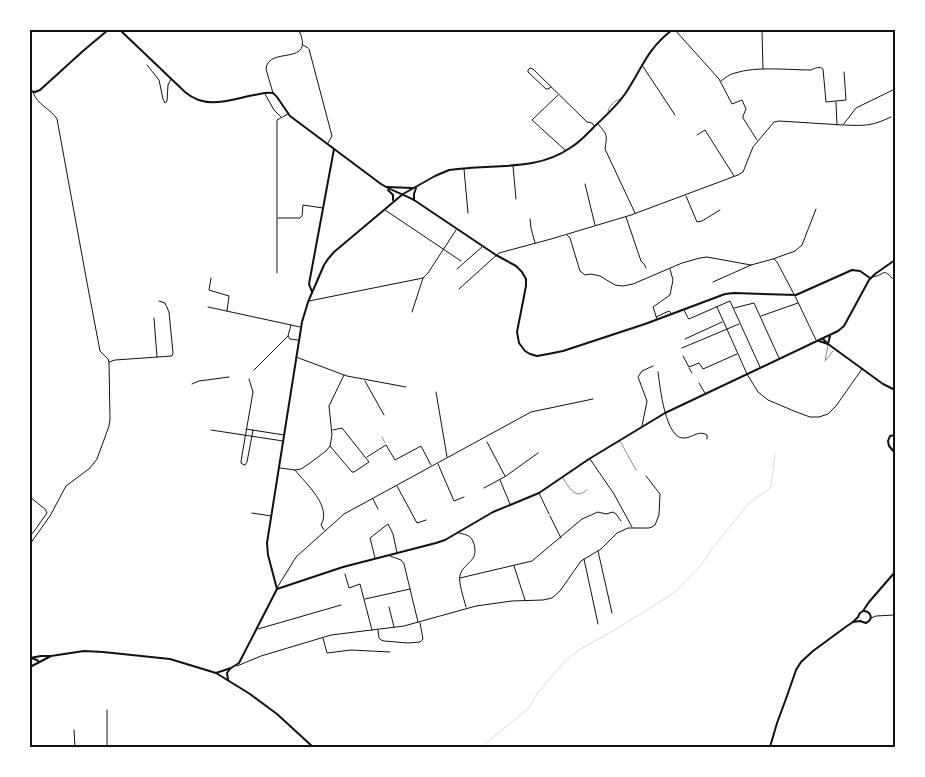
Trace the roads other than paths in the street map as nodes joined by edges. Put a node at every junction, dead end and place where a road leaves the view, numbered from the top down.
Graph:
1 (108, 30) edge
2 (299, 30) edge
3 (674, 30) edge
4 (762, 30) edge
5 (824, 30) edge
6 (833, 30) edge
7 (122, 31) edge
8 (303, 45) junction
9 (642, 64) junction
10 (148, 65) dead end
11 (763, 70) junction
12 (844, 72) dead end
13 (171, 79) junction
14 (721, 81) junction
15 (550, 87) junction
16 (895, 88) edge
17 (32, 92) edge
18 (264, 93) junction
19 (273, 93) junction
20 (558, 94) junction
21 (836, 101) junction
22 (288, 114) junction
23 (675, 115) dead end
24 (891, 117) dead end
25 (282, 118) junction
26 (598, 124) junction
27 (837, 125) junction
28 (843, 125) junction
29 (595, 126) junction
30 (697, 135) dead end
31 (757, 141) junction
32 (328, 144) junction
33 (334, 149) junction
34 (566, 151) junction
35 (513, 165) junction
36 (464, 168) junction
37 (735, 177) junction
38 (585, 184) dead end
39 (385, 186) junction
40 (417, 186) junction
41 (412, 188) junction
42 (403, 194) junction
43 (686, 195) junction
44 (516, 199) dead end
45 (414, 200) junction
46 (393, 202) junction
47 (323, 208) junction
48 (816, 208) dead end
49 (384, 210) junction
50 (720, 210) dead end
51 (468, 213) dead end
52 (635, 214) junction
53 (626, 217) junction
54 (277, 218) junction
55 (530, 220) dead end
56 (595, 226) junction
57 (456, 229) junction
58 (567, 234) junction
59 (535, 244) junction
60 (482, 246) junction
61 (444, 249) junction
62 (496, 255) junction
63 (773, 259) junction
64 (895, 260) edge
65 (461, 261) dead end
66 (751, 265) junction
67 (646, 268) dead end
68 (670, 268) junction
69 (457, 269) dead end
70 (276, 273) dead end
71 (211, 278) dead end
72 (423, 278) junction
73 (871, 278) junction
74 (895, 281) edge
75 (713, 282) dead end
76 (459, 289) dead end
77 (312, 292) junction
78 (794, 296) junction
79 (159, 301) dead end
80 (308, 302) junction
81 (798, 303) junction
82 (208, 307) dead end
83 (717, 307) junction
84 (733, 308) junction
85 (684, 310) junction
86 (227, 312) junction
87 (412, 312) dead end
88 (672, 314) junction
89 (760, 316) junction
90 (656, 317) junction
91 (154, 318) dead end
92 (658, 320) junction
93 (723, 321) junction
94 (740, 324) junction
95 (290, 325) junction
96 (301, 327) junction
97 (726, 329) junction
98 (288, 336) junction
99 (830, 336) junction
100 (823, 338) junction
101 (685, 339) dead end
102 (298, 340) junction
103 (818, 341) junction
104 (828, 344) junction
105 (682, 348) dead end
106 (835, 349) junction
107 (738, 353) junction
108 (682, 356) dead end
109 (157, 357) junction
110 (296, 357) junction
111 (780, 358) junction
112 (109, 362) junction
113 (653, 366) dead end
114 (689, 367) junction
115 (761, 368) junction
116 (862, 368) junction
117 (254, 370) dead end
118 (658, 372) dead end
119 (692, 373) dead end
120 (748, 374) junction
121 (344, 375) junction
122 (229, 377) dead end
123 (249, 379) dead end
124 (364, 379) junction
125 (699, 383) dead end
126 (192, 384) dead end
127 (406, 387) dead end
128 (895, 390) edge
129 (436, 392) dead end
130 (705, 394) junction
131 (593, 400) dead end
132 (665, 413) junction
133 (384, 415) dead end
134 (642, 426) junction
135 (246, 429) junction
136 (212, 430) dead end
137 (253, 430) junction
138 (332, 430) junction
139 (285, 435) junction
140 (895, 435) edge
141 (245, 436) junction
142 (251, 437) junction
143 (382, 437) dead end
144 (484, 438) junction
145 (707, 439) dead end
146 (620, 440) junction
147 (284, 441) junction
148 (386, 445) junction
149 (330, 446) junction
150 (538, 453) dead end
151 (895, 453) edge
152 (367, 457) junction
153 (448, 458) junction
154 (589, 459) junction
155 (438, 463) junction
156 (432, 466) junction
157 (279, 468) junction
158 (295, 470) junction
159 (636, 470) dead end
160 (505, 476) junction
161 (562, 476) junction
162 (646, 476) dead end
163 (500, 479) junction
164 (397, 485) junction
165 (484, 488) dead end
166 (588, 490) dead end
167 (539, 493) junction
168 (30, 497) edge
169 (464, 497) dead end
170 (372, 498) junction
171 (511, 504) junction
172 (378, 509) dead end
173 (252, 513) dead end
174 (271, 516) junction
175 (426, 520) dead end
176 (621, 521) dead end
177 (632, 527) junction
178 (325, 531) junction
179 (458, 533) junction
180 (30, 536) edge
181 (561, 538) junction
182 (30, 544) edge
183 (598, 551) junction
184 (397, 553) junction
185 (388, 555) junction
186 (375, 558) junction
187 (584, 559) junction
188 (514, 566) junction
189 (895, 572) edge
190 (345, 574) dead end
191 (460, 578) junction
192 (277, 589) junction
193 (410, 589) junction
194 (364, 600) junction
195 (525, 600) junction
196 (342, 605) dead end
197 (867, 605) junction
198 (389, 607) dead end
199 (466, 608) junction
200 (863, 611) junction
201 (612, 613) dead end
202 (869, 613) junction
203 (895, 615) edge
204 (876, 616) junction
205 (858, 617) junction
206 (871, 619) junction
207 (860, 621) junction
208 (854, 622) junction
209 (419, 623) junction
210 (598, 624) dead end
211 (394, 628) junction
212 (257, 629) junction
213 (378, 630) junction
214 (372, 631) junction
215 (322, 638) junction
216 (390, 652) dead end
217 (51, 656) junction
218 (31, 658) edge
219 (39, 662) junction
220 (237, 666) junction
221 (30, 667) edge
222 (231, 668) junction
223 (216, 673) junction
224 (228, 680) junction
225 (107, 710) dead end
226 (74, 730) dead end
227 (75, 747) edge
228 (107, 747) edge
229 (313, 747) edge
230 (770, 747) edge

1 - 17 main road
2 - 8 street
3 - 9 main road
3 - 14 street
4 - 11 street
5 - 6 street
7 - 13 main road
8 - 19 street
8 - 32 street
9 - 23 street
9 - 26 main road
10 - 13 street
11 - 14 street
11 - 21 street
12 - 21 street
13 - 18 main road
14 - 31 street
15 - 15 street
15 - 20 street
16 - 28 street
17 - 112 street
18 - 19 main road
18 - 25 street
19 - 22 main road
20 - 29 street
20 - 34 street
21 - 27 street
22 - 25 street
22 - 32 main road
24 - 28 street
25 - 54 street
26 - 29 main road
26 - 52 street
27 - 28 street
27 - 31 street
29 - 34 main road
30 - 37 street
31 - 37 street
32 - 33 main road
33 - 39 main road
33 - 47 main road
34 - 35 main road
35 - 36 main road
35 - 44 street
36 - 40 main road
36 - 51 street
37 - 43 street
38 - 56 street
39 - 41 main road
39 - 42 main road
39 - 46 main road
40 - 41 main road
40 - 45 main road
41 - 42 main road
42 - 45 main road
42 - 46 main road
43 - 50 street
43 - 52 street
45 - 57 main road
46 - 49 main road
47 - 54 street
47 - 77 main road
48 - 63 street
49 - 61 street
49 - 77 main road
52 - 53 street
53 - 56 street
53 - 67 street
54 - 70 street
55 - 59 street
56 - 58 street
57 - 60 main road
57 - 61 street
58 - 59 street
58 - 68 street
59 - 62 street
60 - 62 main road
60 - 69 street
61 - 65 street
61 - 72 street
62 - 76 street
62 - 92 main road
63 - 66 street
63 - 78 street
64 - 73 main road
66 - 68 street
66 - 75 street
68 - 90 street
71 - 86 street
72 - 80 street
72 - 87 street
73 - 74 street
73 - 78 main road
73 - 99 main road
77 - 80 main road
78 - 81 street
78 - 85 main road
79 - 109 street
80 - 96 main road
81 - 89 street
81 - 103 street
82 - 86 street
83 - 84 street
83 - 85 street
83 - 93 street
84 - 89 street
84 - 94 street
85 - 88 main road
86 - 95 street
88 - 90 street
88 - 92 main road
89 - 111 street
90 - 92 street
91 - 109 street
93 - 97 street
93 - 101 street
94 - 97 street
94 - 115 street
95 - 96 street
95 - 98 street
96 - 102 main road
97 - 105 street
97 - 107 street
98 - 102 street
98 - 117 street
99 - 100 main road
99 - 104 main road
100 - 103 main road
100 - 104 main road
102 - 110 main road
103 - 104 main road
103 - 111 main road
104 - 106 main road
104 - 106 lane
106 - 116 main road
107 - 114 street
107 - 120 street
108 - 114 street
109 - 112 street
110 - 121 street
110 - 139 main road
111 - 115 main road
112 - 182 street
113 - 134 street
114 - 119 street
115 - 120 main road
116 - 120 street
116 - 128 main road
118 - 132 street
120 - 130 main road
121 - 124 street
121 - 138 street
122 - 126 street
123 - 135 street
124 - 127 street
124 - 133 street
125 - 130 street
129 - 153 street
130 - 132 main road
131 - 144 street
132 - 134 main road
132 - 145 street
134 - 146 main road
135 - 137 street
135 - 141 street
136 - 141 street
137 - 139 street
137 - 142 street
138 - 149 street
138 - 152 street
139 - 147 main road
140 - 151 main road
141 - 142 street
141 - 142 street
142 - 147 street
143 - 148 lane
144 - 153 street
144 - 160 street
146 - 154 main road
146 - 159 lane
147 - 157 main road
148 - 152 street
148 - 156 street
149 - 152 street
149 - 158 street
150 - 160 street
153 - 155 street
154 - 161 main road
154 - 177 street
155 - 156 street
155 - 169 street
156 - 164 street
157 - 158 street
157 - 174 main road
158 - 178 street
160 - 163 street
161 - 166 lane
161 - 167 main road
162 - 177 street
163 - 165 street
163 - 171 street
164 - 170 street
164 - 175 street
167 - 171 main road
167 - 181 street
168 - 180 street
170 - 172 street
170 - 178 street
171 - 179 main road
173 - 174 street
174 - 192 main road
176 - 181 street
177 - 183 street
178 - 192 street
179 - 184 main road
179 - 191 street
181 - 188 street
183 - 187 street
183 - 201 street
184 - 185 main road
184 - 186 street
185 - 186 main road
185 - 193 street
186 - 192 main road
187 - 195 street
187 - 210 street
188 - 191 street
188 - 195 street
189 - 197 main road
190 - 194 street
191 - 199 street
192 - 212 main road
193 - 194 street
193 - 209 street
194 - 214 street
195 - 199 street
196 - 212 street
197 - 200 main road
197 - 202 main road
198 - 211 street
199 - 209 street
200 - 202 main road
200 - 205 main road
202 - 204 street
202 - 206 main road
203 - 204 street
204 - 206 street
205 - 207 main road
205 - 208 main road
206 - 207 main road
207 - 208 main road
208 - 230 main road
209 - 211 street
209 - 213 street
211 - 213 street
212 - 220 main road
213 - 214 street
214 - 215 street
215 - 216 street
215 - 220 street
217 - 218 main road
217 - 219 main road
217 - 223 main road
218 - 219 main road
219 - 221 main road
220 - 222 main road
222 - 223 main road
222 - 224 main road
223 - 224 main road
224 - 229 main road
225 - 228 street
226 - 227 street

